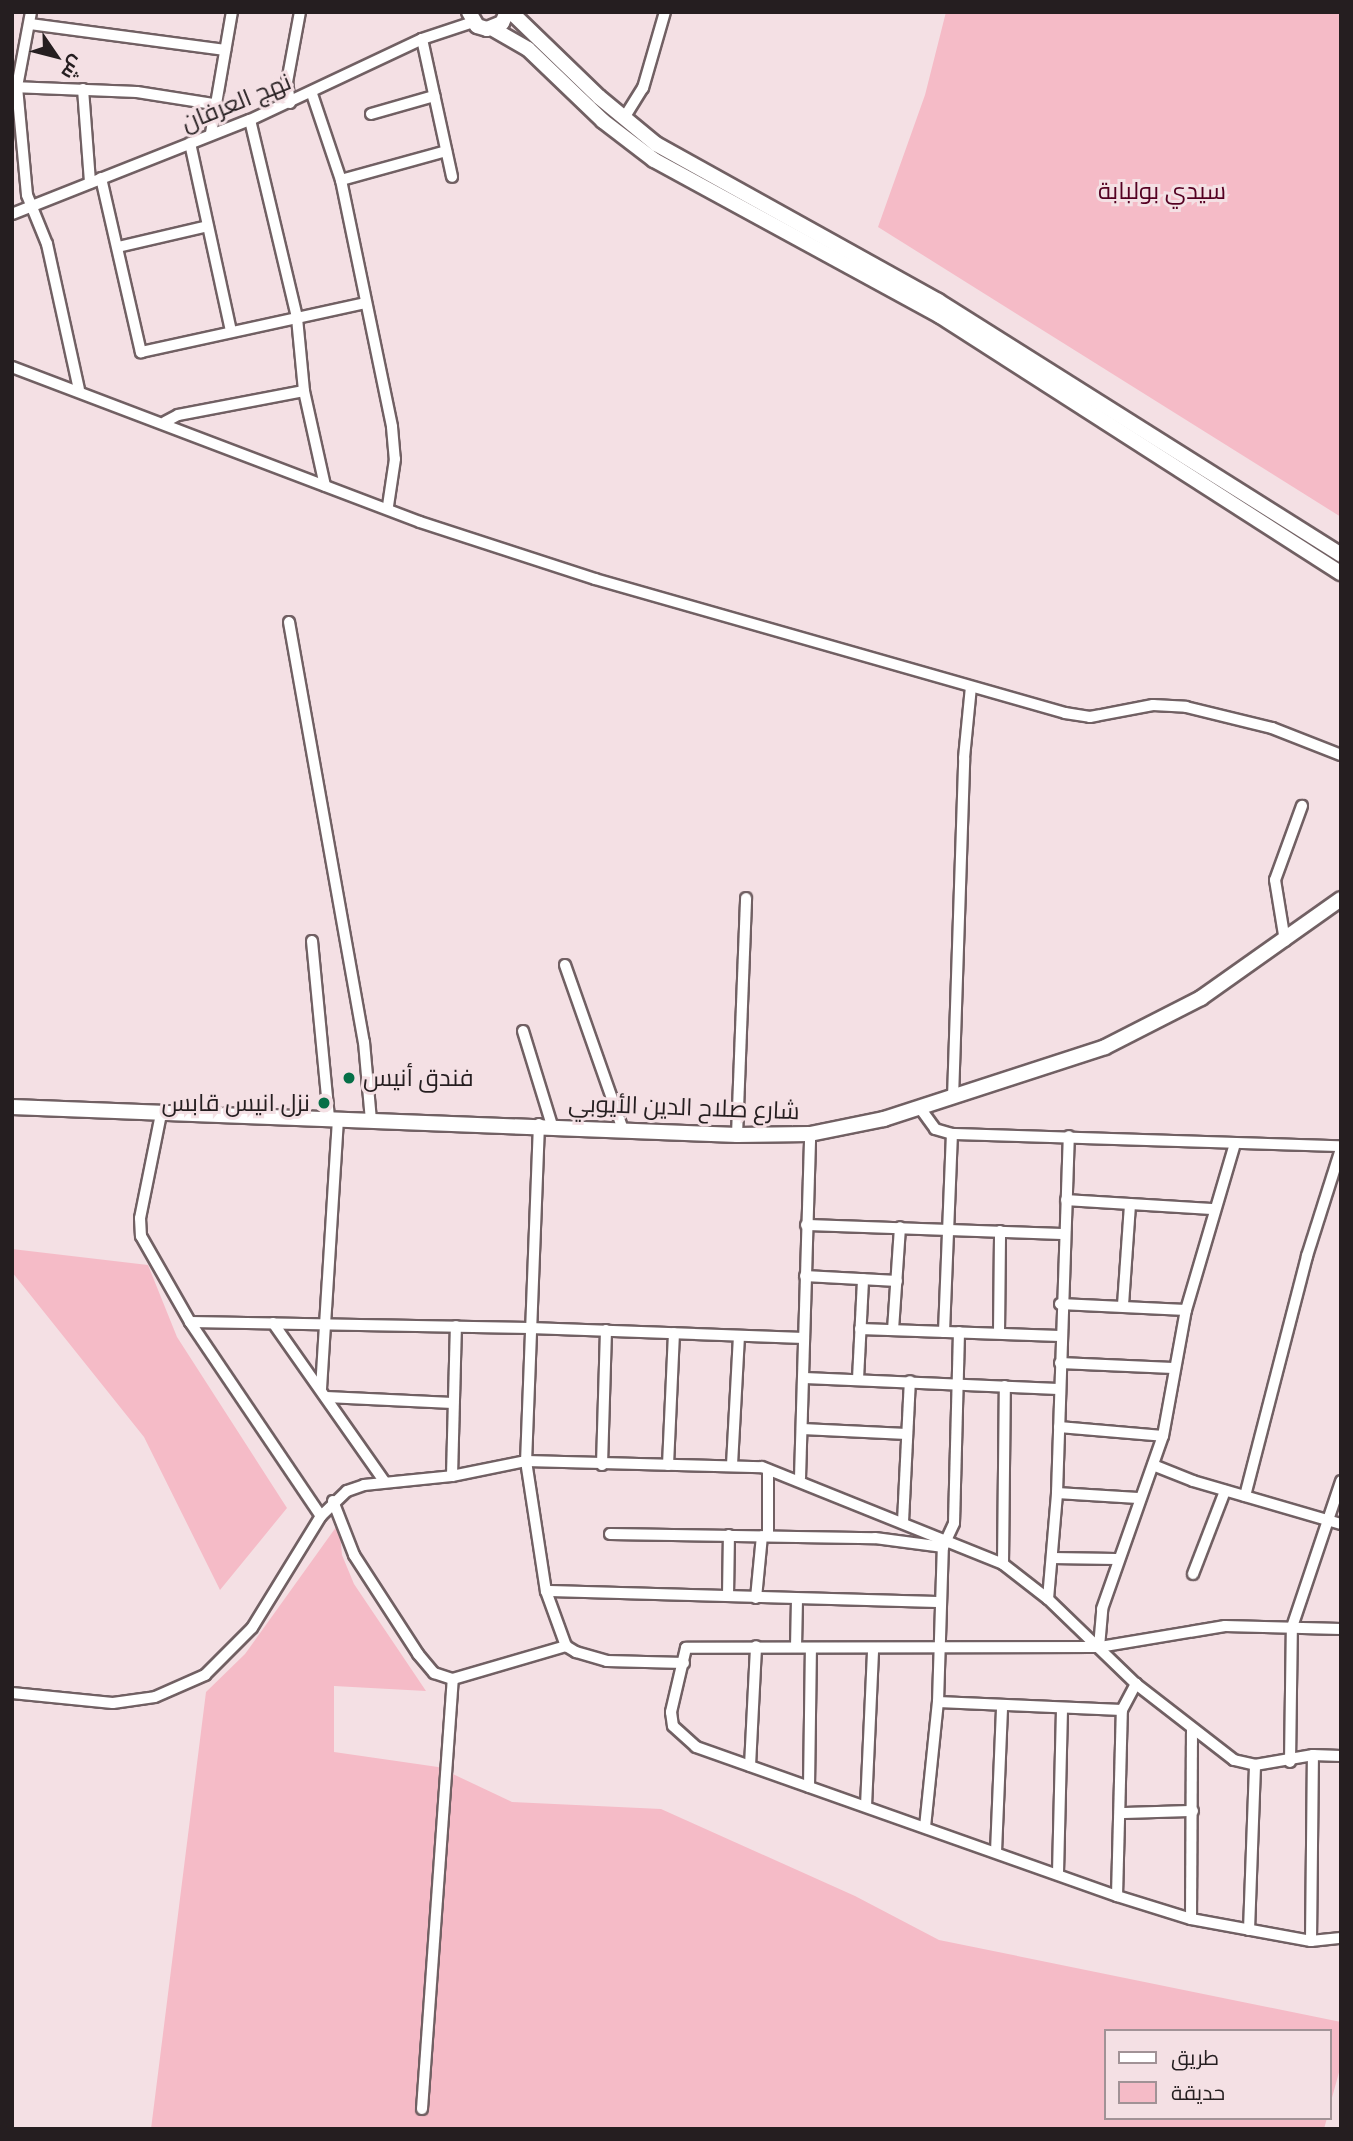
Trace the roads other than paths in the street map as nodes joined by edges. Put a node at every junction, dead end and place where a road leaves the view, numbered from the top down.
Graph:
1 (31, 12) edge
2 (232, 12) edge
3 (300, 12) edge
4 (509, 12) edge
5 (665, 12) edge
6 (469, 16) edge
7 (30, 24) junction
8 (493, 29) junction
9 (422, 39) junction
10 (225, 50) junction
11 (15, 87) edge
12 (83, 89) junction
13 (312, 94) junction
14 (434, 96) junction
15 (290, 103) junction
16 (213, 104) junction
17 (371, 114) dead end
18 (624, 118) junction
19 (250, 120) junction
20 (211, 134) junction
21 (190, 143) junction
22 (446, 151) junction
23 (452, 177) dead end
24 (101, 178) junction
25 (341, 180) junction
26 (90, 183) junction
27 (32, 207) junction
28 (12, 214) edge
29 (208, 226) junction
30 (118, 247) junction
31 (366, 303) junction
32 (297, 318) junction
33 (231, 331) junction
34 (12, 367) edge
35 (79, 389) junction
36 (304, 391) junction
37 (165, 422) junction
38 (325, 486) junction
39 (388, 506) junction
40 (1341, 555) edge
41 (1341, 573) edge
42 (289, 622) dead end
43 (971, 687) junction
44 (1341, 755) edge
45 (1302, 806) dead end
46 (746, 898) dead end
47 (1341, 899) edge
48 (312, 941) dead end
49 (1285, 941) junction
50 (565, 965) dead end
51 (523, 1031) dead end
52 (953, 1098) junction
53 (12, 1107) edge
54 (920, 1108) junction
55 (161, 1114) junction
56 (333, 1118) junction
57 (371, 1119) junction
58 (545, 1125) junction
59 (623, 1130) junction
60 (810, 1134) junction
61 (952, 1134) junction
62 (737, 1135) junction
63 (1069, 1136) junction
64 (1235, 1143) junction
65 (1341, 1147) edge
66 (1066, 1200) junction
67 (1130, 1204) junction
68 (1215, 1209) junction
69 (806, 1225) junction
70 (900, 1227) junction
71 (949, 1229) junction
72 (1000, 1231) junction
73 (1063, 1234) junction
74 (805, 1276) junction
75 (863, 1279) junction
76 (897, 1281) junction
77 (1060, 1304) junction
78 (1124, 1306) junction
79 (1186, 1310) junction
80 (190, 1322) junction
81 (273, 1323) junction
82 (325, 1324) junction
83 (456, 1326) junction
84 (530, 1328) junction
85 (860, 1329) junction
86 (606, 1330) junction
87 (893, 1330) junction
88 (944, 1332) junction
89 (959, 1332) junction
90 (674, 1333) junction
91 (999, 1334) junction
92 (739, 1336) junction
93 (1060, 1336) junction
94 (804, 1338) junction
95 (1060, 1363) junction
96 (1173, 1368) junction
97 (804, 1378) junction
98 (858, 1379) junction
99 (910, 1381) junction
100 (959, 1383) junction
101 (1005, 1386) junction
102 (1059, 1389) junction
103 (324, 1393) junction
104 (453, 1403) junction
105 (1059, 1427) junction
106 (802, 1429) junction
107 (907, 1434) junction
108 (1163, 1436) junction
109 (526, 1461) junction
110 (602, 1465) junction
111 (668, 1465) junction
112 (733, 1465) junction
113 (1153, 1465) junction
114 (768, 1471) junction
115 (452, 1476) junction
116 (800, 1478) junction
117 (384, 1481) junction
118 (1341, 1481) edge
119 (1225, 1491) junction
120 (1057, 1493) junction
121 (1245, 1496) junction
122 (1138, 1498) junction
123 (334, 1501) junction
124 (321, 1516) junction
125 (903, 1522) junction
126 (1329, 1522) junction
127 (1341, 1524) edge
128 (610, 1534) dead end
129 (729, 1535) junction
130 (765, 1536) junction
131 (945, 1543) junction
132 (1052, 1558) junction
133 (1118, 1559) junction
134 (1003, 1564) junction
135 (1193, 1574) dead end
136 (546, 1591) junction
137 (728, 1596) junction
138 (756, 1598) junction
139 (1048, 1599) junction
140 (797, 1600) junction
141 (941, 1602) junction
142 (1292, 1627) junction
143 (1341, 1629) edge
144 (566, 1646) junction
145 (756, 1646) junction
146 (796, 1647) junction
147 (1099, 1647) junction
148 (811, 1648) junction
149 (873, 1649) junction
150 (940, 1651) junction
151 (684, 1663) junction
152 (453, 1679) junction
153 (1136, 1684) junction
154 (12, 1693) edge
155 (937, 1702) junction
156 (1002, 1706) junction
157 (1062, 1709) junction
158 (1122, 1710) junction
159 (1192, 1729) junction
160 (1313, 1755) junction
161 (1341, 1756) edge
162 (1290, 1762) junction
163 (1255, 1765) junction
164 (750, 1766) junction
165 (809, 1787) junction
166 (866, 1807) junction
167 (1193, 1811) junction
168 (1121, 1813) junction
169 (925, 1826) junction
170 (996, 1852) junction
171 (1058, 1873) junction
172 (1117, 1896) junction
173 (1191, 1919) junction
174 (1250, 1930) junction
175 (1341, 1938) edge
176 (1311, 1941) junction
177 (422, 2109) dead end

1 - 7 street
2 - 10 street
3 - 15 street
4 - 8 main road
4 - 18 main road
5 - 18 street
6 - 8 main road
6 - 9 street, نهج العرفان
7 - 10 street
7 - 11 street
8 - 41 main road
9 - 13 street, نهج العرفان
9 - 14 street
10 - 16 street
11 - 12 street
11 - 27 street
12 - 16 street
12 - 26 street
13 - 15 street, نهج العرفان
13 - 25 street
14 - 17 street
14 - 22 street
15 - 19 street, نهج العرفان
16 - 20 street
18 - 40 main road
19 - 20 street, نهج العرفان
19 - 32 street
20 - 21 street, نهج العرفان
21 - 24 street, نهج العرفان
21 - 29 street
22 - 23 street
22 - 25 street
24 - 26 street, نهج العرفان
24 - 30 street
25 - 31 street
26 - 27 street, نهج العرفان
27 - 28 street, نهج العرفان
27 - 35 street
29 - 30 street
29 - 33 street
30 - 33 street
31 - 32 street
31 - 39 street
32 - 33 street
32 - 36 street
34 - 35 street
35 - 37 street
36 - 37 street
36 - 38 street
37 - 38 street
38 - 39 street
39 - 43 street
42 - 57 street
43 - 44 street
43 - 52 street
45 - 49 street
46 - 62 street
47 - 49 main road, شارع صلاح الدين الأيوبي
48 - 56 street
49 - 52 main road, شارع صلاح الدين الأيوبي
50 - 59 street
51 - 58 street
52 - 54 main road, شارع صلاح الدين الأيوبي
53 - 55 main road, شارع صلاح الدين الأيوبي
54 - 60 main road, شارع صلاح الدين الأيوبي
54 - 61 street
55 - 56 main road, شارع صلاح الدين الأيوبي
55 - 80 street
56 - 57 main road, شارع صلاح الدين الأيوبي
56 - 82 street
57 - 58 main road, شارع صلاح الدين الأيوبي
58 - 59 main road, شارع صلاح الدين الأيوبي
58 - 84 street
59 - 62 main road, شارع صلاح الدين الأيوبي
60 - 62 main road, شارع صلاح الدين الأيوبي
60 - 69 street
61 - 63 street
61 - 71 street
63 - 64 street
63 - 66 street
64 - 65 street
64 - 68 street
65 - 121 street
66 - 67 street
66 - 73 street
67 - 68 street
67 - 78 street
68 - 79 street
69 - 70 street
69 - 74 street
70 - 71 street
70 - 76 street
71 - 72 street
71 - 88 street
72 - 73 street
72 - 91 street
73 - 77 street
74 - 75 street
74 - 94 street
75 - 76 street
75 - 85 street
76 - 87 street
77 - 78 street
77 - 93 street
78 - 79 street
79 - 96 street
80 - 81 street
80 - 124 street
81 - 82 street
81 - 103 street
82 - 83 street
82 - 103 street
83 - 84 street
83 - 104 street
84 - 86 street
84 - 109 street
85 - 87 street
85 - 98 street
86 - 90 street
86 - 110 street
87 - 88 street
88 - 89 street
89 - 91 street
89 - 100 street
90 - 92 street
90 - 111 street
91 - 93 street
92 - 94 street
92 - 112 street
93 - 95 street
94 - 97 street
95 - 96 street
95 - 102 street
96 - 108 street
97 - 98 street
97 - 106 street
98 - 99 street
99 - 100 street
99 - 107 street
100 - 101 street
100 - 131 street
101 - 102 street
101 - 134 street
102 - 105 street
103 - 104 street
103 - 117 street
104 - 115 street
105 - 108 street
105 - 120 street
106 - 107 street
106 - 116 street
107 - 125 street
108 - 113 street
109 - 110 street
109 - 115 street
109 - 136 street
110 - 111 street
111 - 112 street
112 - 114 street
113 - 119 street
113 - 122 street
114 - 116 street
114 - 130 street
115 - 117 street
116 - 125 street
117 - 123 street
118 - 126 street
119 - 121 street
119 - 135 street
120 - 122 street
120 - 132 street
121 - 126 street
122 - 133 street
123 - 124 street
123 - 152 street
124 - 154 street
125 - 131 street
126 - 127 street
126 - 142 street
128 - 129 street
129 - 130 street
129 - 137 street
130 - 131 street
130 - 138 street
131 - 134 street
131 - 141 street
132 - 133 street
132 - 139 street
133 - 147 street
134 - 139 street
136 - 137 street
136 - 144 street
137 - 138 street
138 - 140 street
139 - 147 street
140 - 141 street
140 - 146 street
141 - 150 street
142 - 143 street
142 - 147 street
142 - 162 street
144 - 151 street
144 - 152 street
145 - 146 street
145 - 151 street
145 - 164 street
146 - 148 street
147 - 150 street
147 - 153 street
148 - 149 street
148 - 165 street
149 - 150 street
149 - 166 street
150 - 155 street
151 - 164 street
152 - 177 street
153 - 158 street
153 - 159 street
155 - 156 street
155 - 169 street
156 - 157 street
156 - 170 street
157 - 158 street
157 - 171 street
158 - 168 street
159 - 163 street
159 - 167 street
160 - 161 street
160 - 162 street
160 - 176 street
162 - 163 street
163 - 174 street
164 - 165 street
165 - 166 street
166 - 169 street
167 - 168 street
167 - 173 street
168 - 172 street
169 - 170 street
170 - 171 street
171 - 172 street
172 - 173 street
173 - 174 street
174 - 176 street
175 - 176 street

